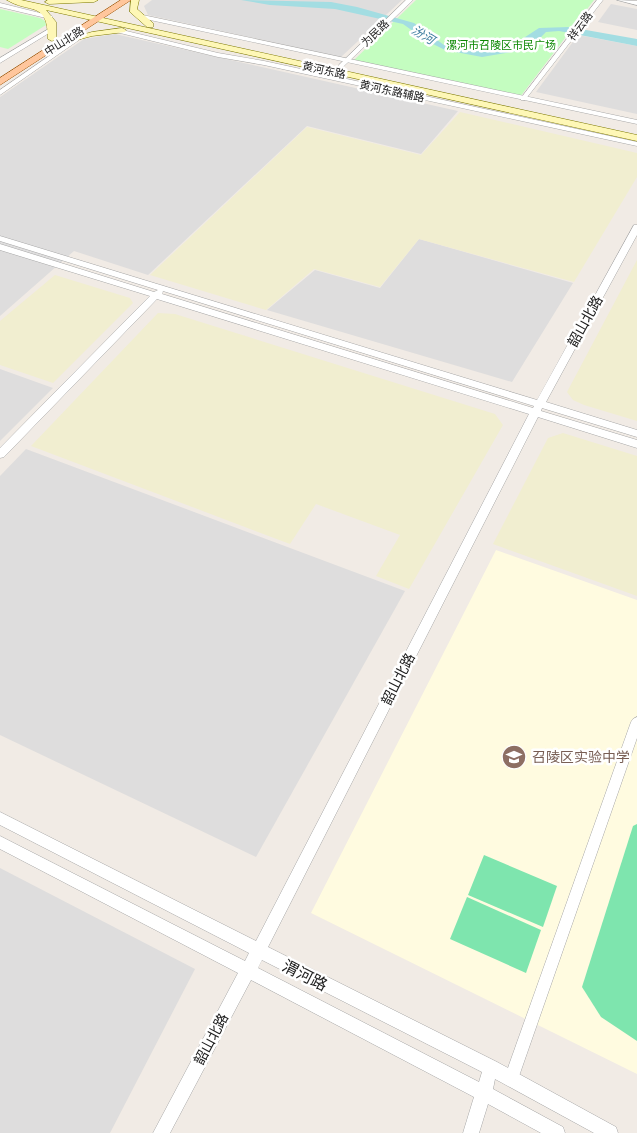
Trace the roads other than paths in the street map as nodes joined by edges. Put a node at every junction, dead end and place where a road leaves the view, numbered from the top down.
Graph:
1 (11, 0) edge
2 (66, 0) edge
3 (94, 0) edge
4 (113, 0) edge
5 (133, 0) edge
6 (410, 0) edge
7 (600, 0) edge
8 (620, 0) edge
9 (49, 2) junction
10 (76, 2) junction
11 (40, 3) edge
12 (637, 3) edge
13 (0, 6) edge
14 (95, 16) junction
15 (138, 16) junction
16 (50, 18) junction
17 (147, 27) junction
18 (52, 28) junction
19 (118, 30) junction
20 (83, 36) junction
21 (52, 39) junction
22 (62, 42) junction
23 (0, 62) edge
24 (343, 63) junction
25 (0, 72) edge
26 (0, 82) edge
27 (0, 92) edge
28 (523, 99) junction
29 (637, 122) edge
30 (637, 129) edge
31 (637, 138) edge
32 (637, 144) edge
33 (637, 227) edge
34 (0, 238) edge
35 (0, 247) edge
36 (159, 292) junction
37 (537, 409) junction
38 (637, 434) edge
39 (637, 444) edge
40 (0, 454) edge
41 (637, 722) edge
42 (0, 818) edge
43 (0, 842) edge
44 (258, 952) junction
45 (248, 971) junction
46 (490, 1068) junction
47 (511, 1079) junction
48 (484, 1093) junction
49 (161, 1133) edge
50 (471, 1133) edge
51 (557, 1133) edge
52 (610, 1133) edge

1 - 11 main road, 黄河东路
2 - 10 street
3 - 10 main road
4 - 14 main road, 中山北路
5 - 14 main road, 中山北路
5 - 15 main road
6 - 24 street, 为民路
7 - 28 street, 祥云路
8 - 12 street
9 - 10 main road
9 - 11 main road, 黄河东路
9 - 14 main road, 黄河东路
11 - 14 main road, 黄河东路
11 - 16 main road
13 - 16 street
14 - 17 main road, 黄河东路
14 - 21 main road, 中山北路
14 - 22 main road, 中山北路
15 - 17 main road
15 - 24 street, 黄河东路辅路
16 - 18 main road
17 - 19 main road
17 - 24 main road, 黄河东路
17 - 31 main road, 黄河东路
18 - 21 main road
18 - 23 street
19 - 20 main road
19 - 32 street, 黄河东路辅路
20 - 22 main road
20 - 27 street
21 - 25 main road, 中山北路
22 - 26 main road, 中山北路
24 - 28 street, 黄河东路辅路
24 - 30 main road, 黄河东路
28 - 29 street, 黄河东路辅路
33 - 37 street, 韶山北路
34 - 36 street
35 - 36 street
36 - 37 street
36 - 40 street
37 - 38 street
37 - 39 street
37 - 44 street, 韶山北路
41 - 47 street
42 - 44 street, 渭河路
43 - 45 street, 渭河路
44 - 45 street, 韶山北路
44 - 46 street, 渭河路
45 - 48 street, 渭河路
45 - 49 street, 韶山北路
46 - 47 street, 渭河路
46 - 48 street
47 - 52 street, 渭河路
48 - 50 street
48 - 51 street, 渭河路

